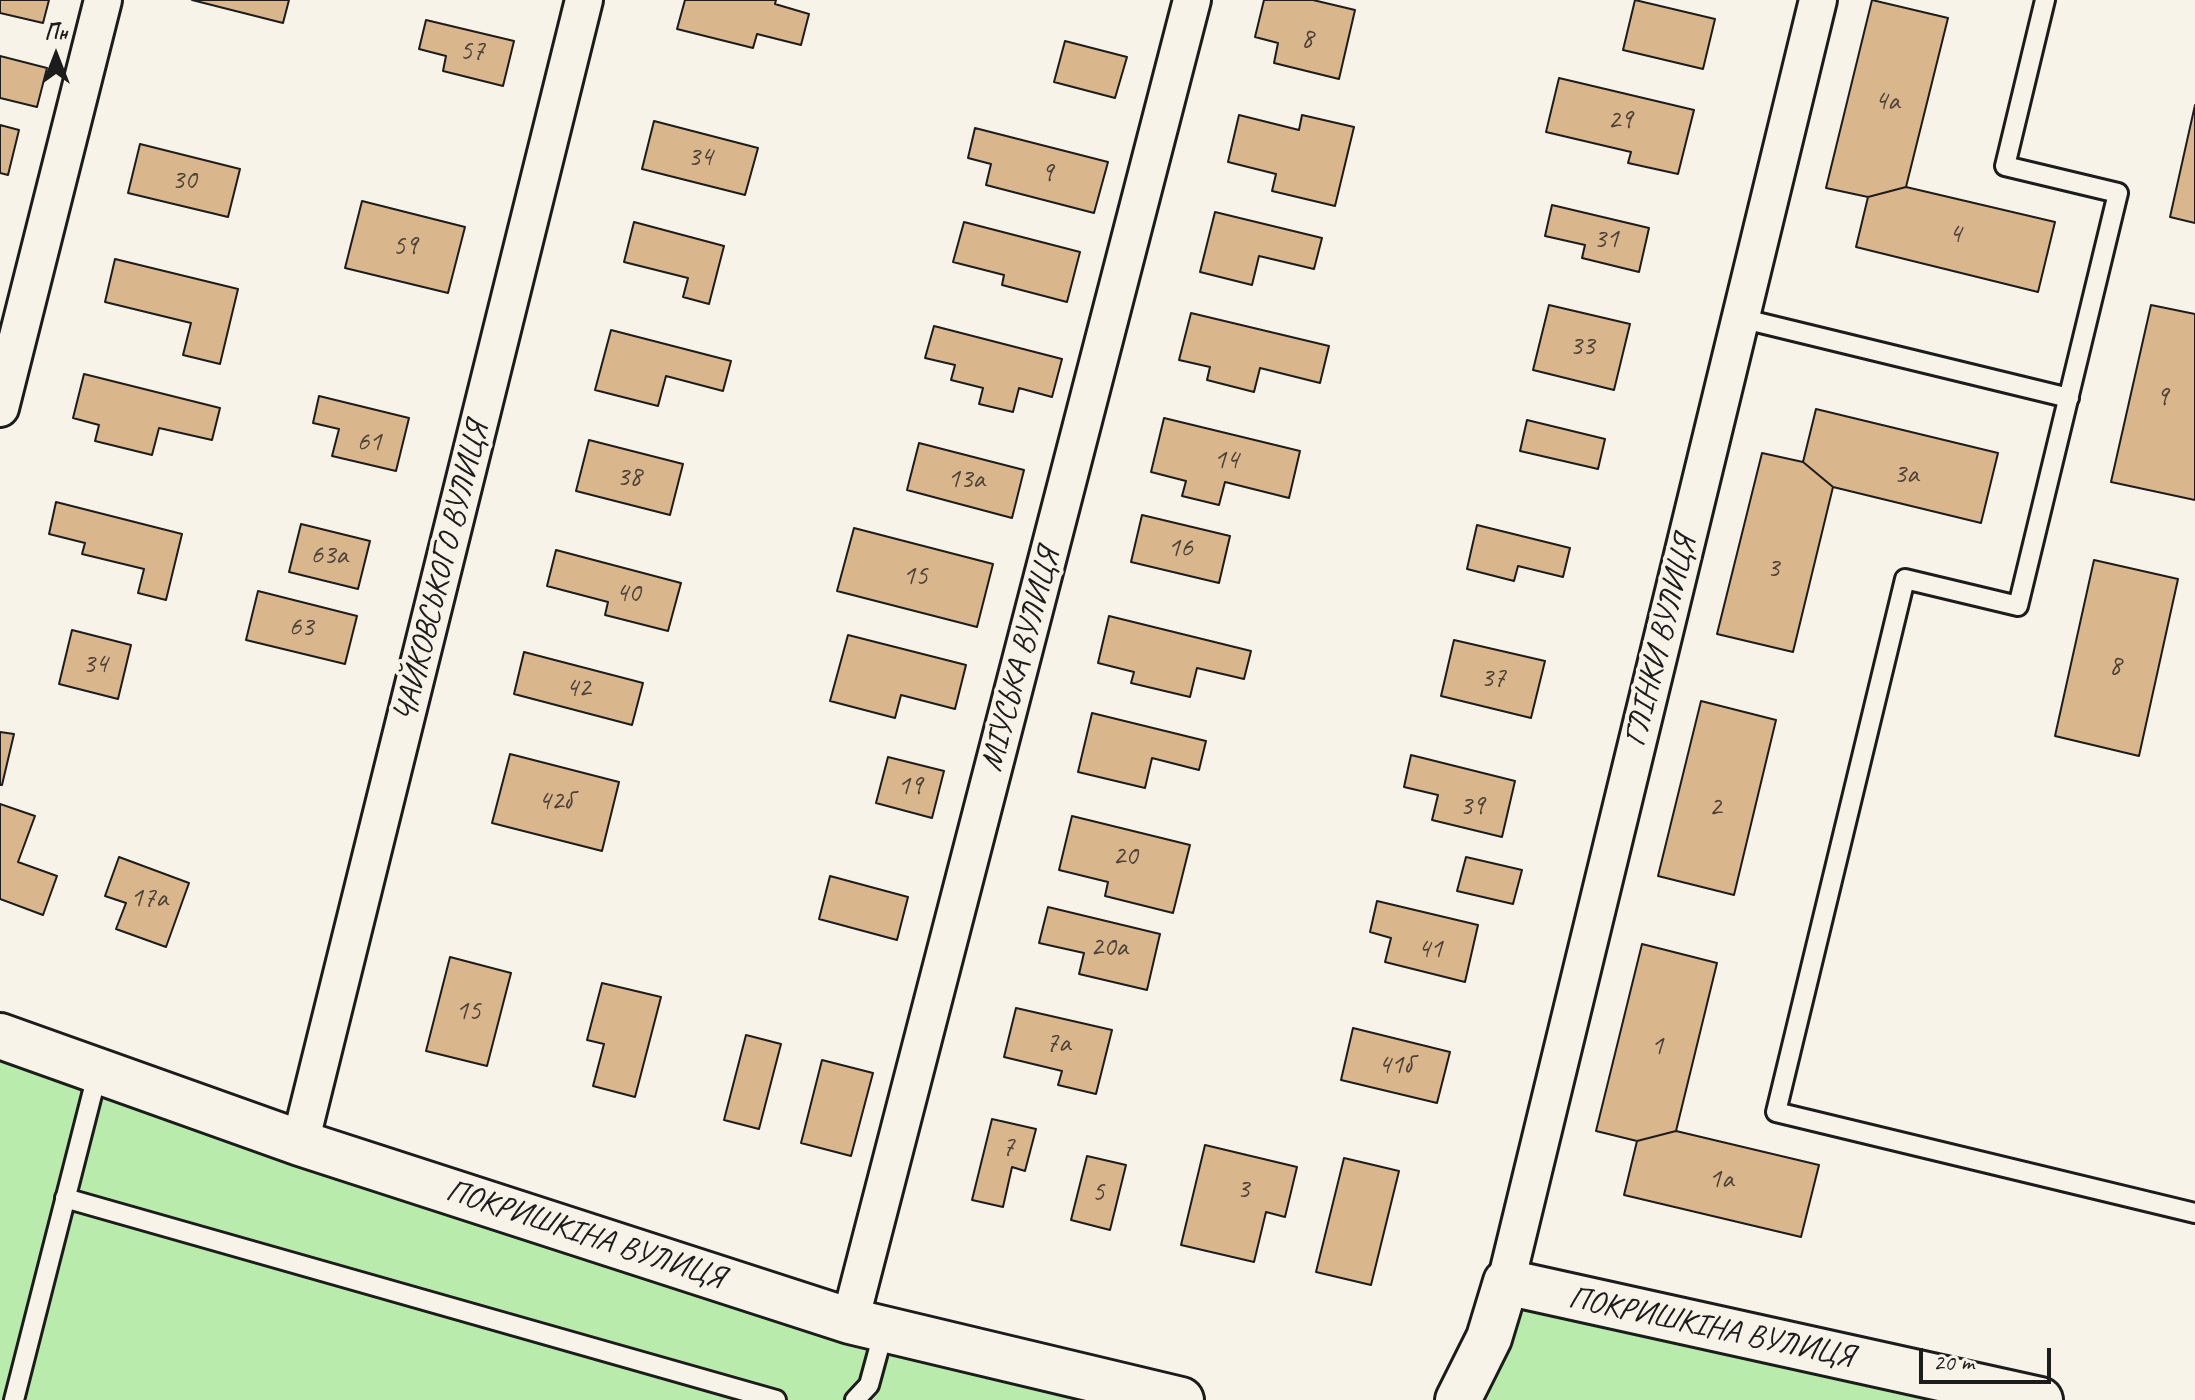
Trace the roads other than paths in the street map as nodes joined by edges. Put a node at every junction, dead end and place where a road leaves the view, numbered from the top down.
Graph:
1 (103, 0) edge
2 (584, 0) edge
3 (1192, 0) edge
4 (1818, 0) edge
5 (2045, 0) edge
6 (1740, 318) junction
7 (2069, 398) junction
8 (0, 408) edge
9 (0, 1036) edge
10 (98, 1071) junction
11 (300, 1143) junction
12 (65, 1198) junction
13 (2195, 1213) edge
14 (1506, 1282) junction
15 (867, 1325) junction
16 (14, 1400) edge
17 (776, 1400) edge
18 (855, 1400) edge
19 (1181, 1400) edge
20 (1458, 1400) edge
21 (2040, 1400) edge

1 - 8 street
2 - 11 street, ЧАЙКОВСЬКОГО ВУЛИЦЯ
3 - 15 street, МІУСЬКА ВУЛИЦЯ
4 - 6 street, ГЛІНКИ ВУЛИЦЯ
5 - 7 lane
6 - 7 lane
6 - 14 street, ГЛІНКИ ВУЛИЦЯ
7 - 13 lane
9 - 10 street, ПОКРИШКІНА ВУЛИЦЯ
10 - 11 street, ПОКРИШКІНА ВУЛИЦЯ
10 - 12 lane
11 - 15 street, ПОКРИШКІНА ВУЛИЦЯ
12 - 16 lane
12 - 17 lane
14 - 20 street
14 - 21 street, ПОКРИШКІНА ВУЛИЦЯ
15 - 18 lane
15 - 19 street, ПОКРИШКІНА ВУЛИЦЯ

